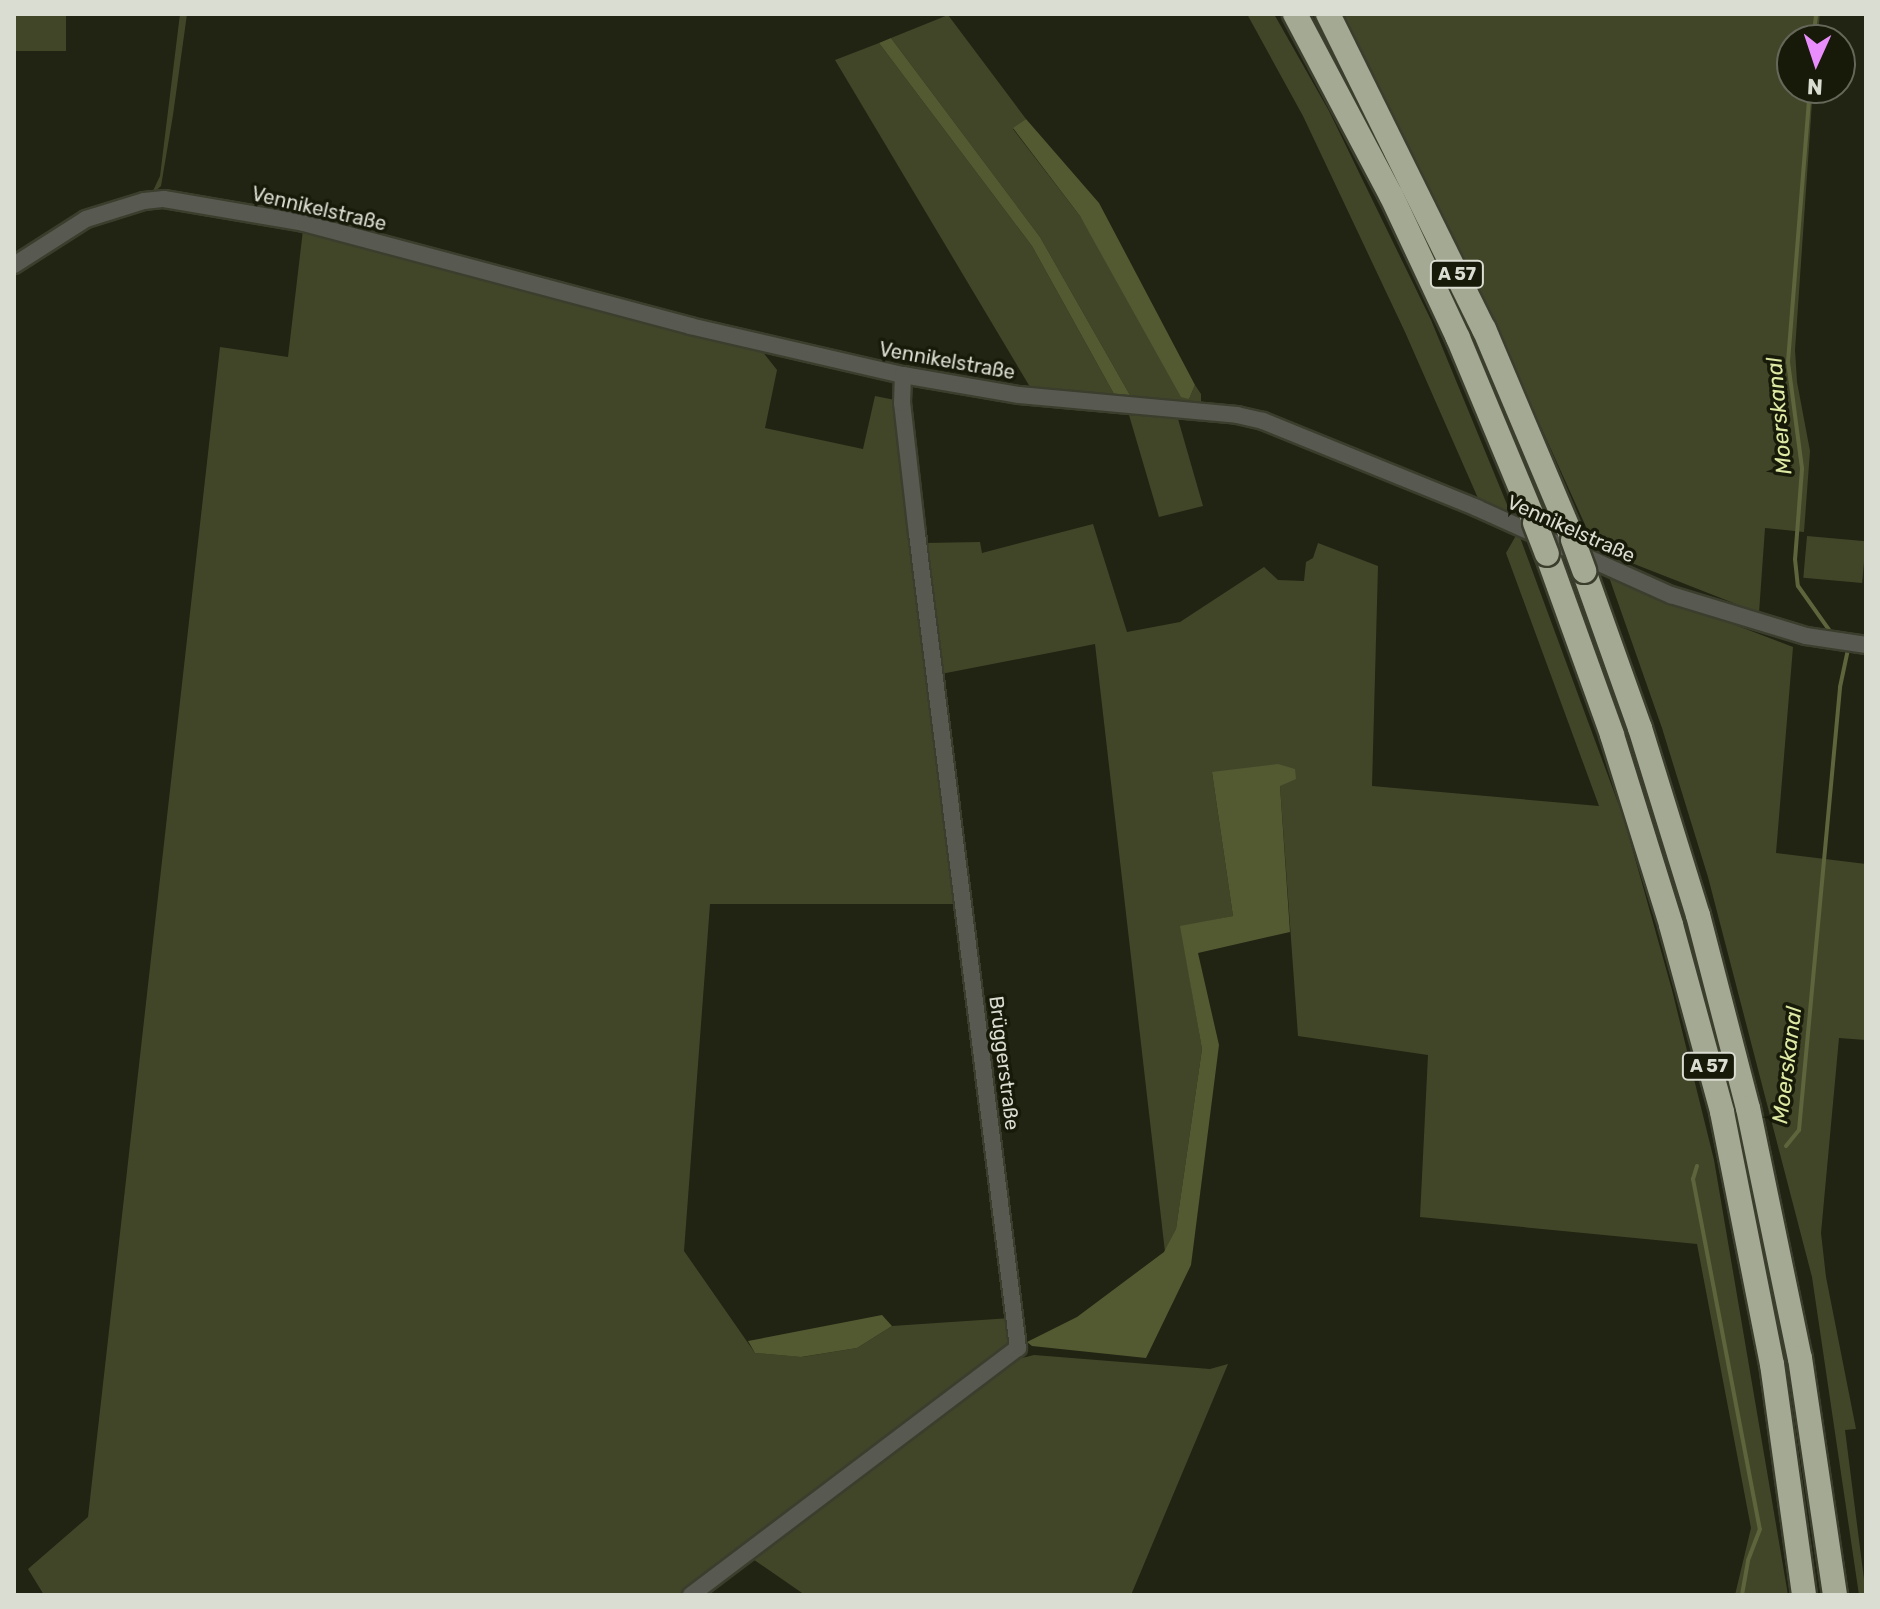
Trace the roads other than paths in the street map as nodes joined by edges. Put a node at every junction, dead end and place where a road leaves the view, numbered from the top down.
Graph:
1 (1295, 14) edge
2 (1328, 14) edge
3 (14, 265) edge
4 (903, 375) junction
5 (1866, 645) edge
6 (691, 1595) edge
7 (1804, 1595) edge
8 (1835, 1595) edge

1 - 7 highway, A 57, bridge
2 - 8 highway, A 57, bridge
3 - 4 street, Vennikelstraße
4 - 5 street, Vennikelstraße
4 - 6 street, Brüggerstraße

